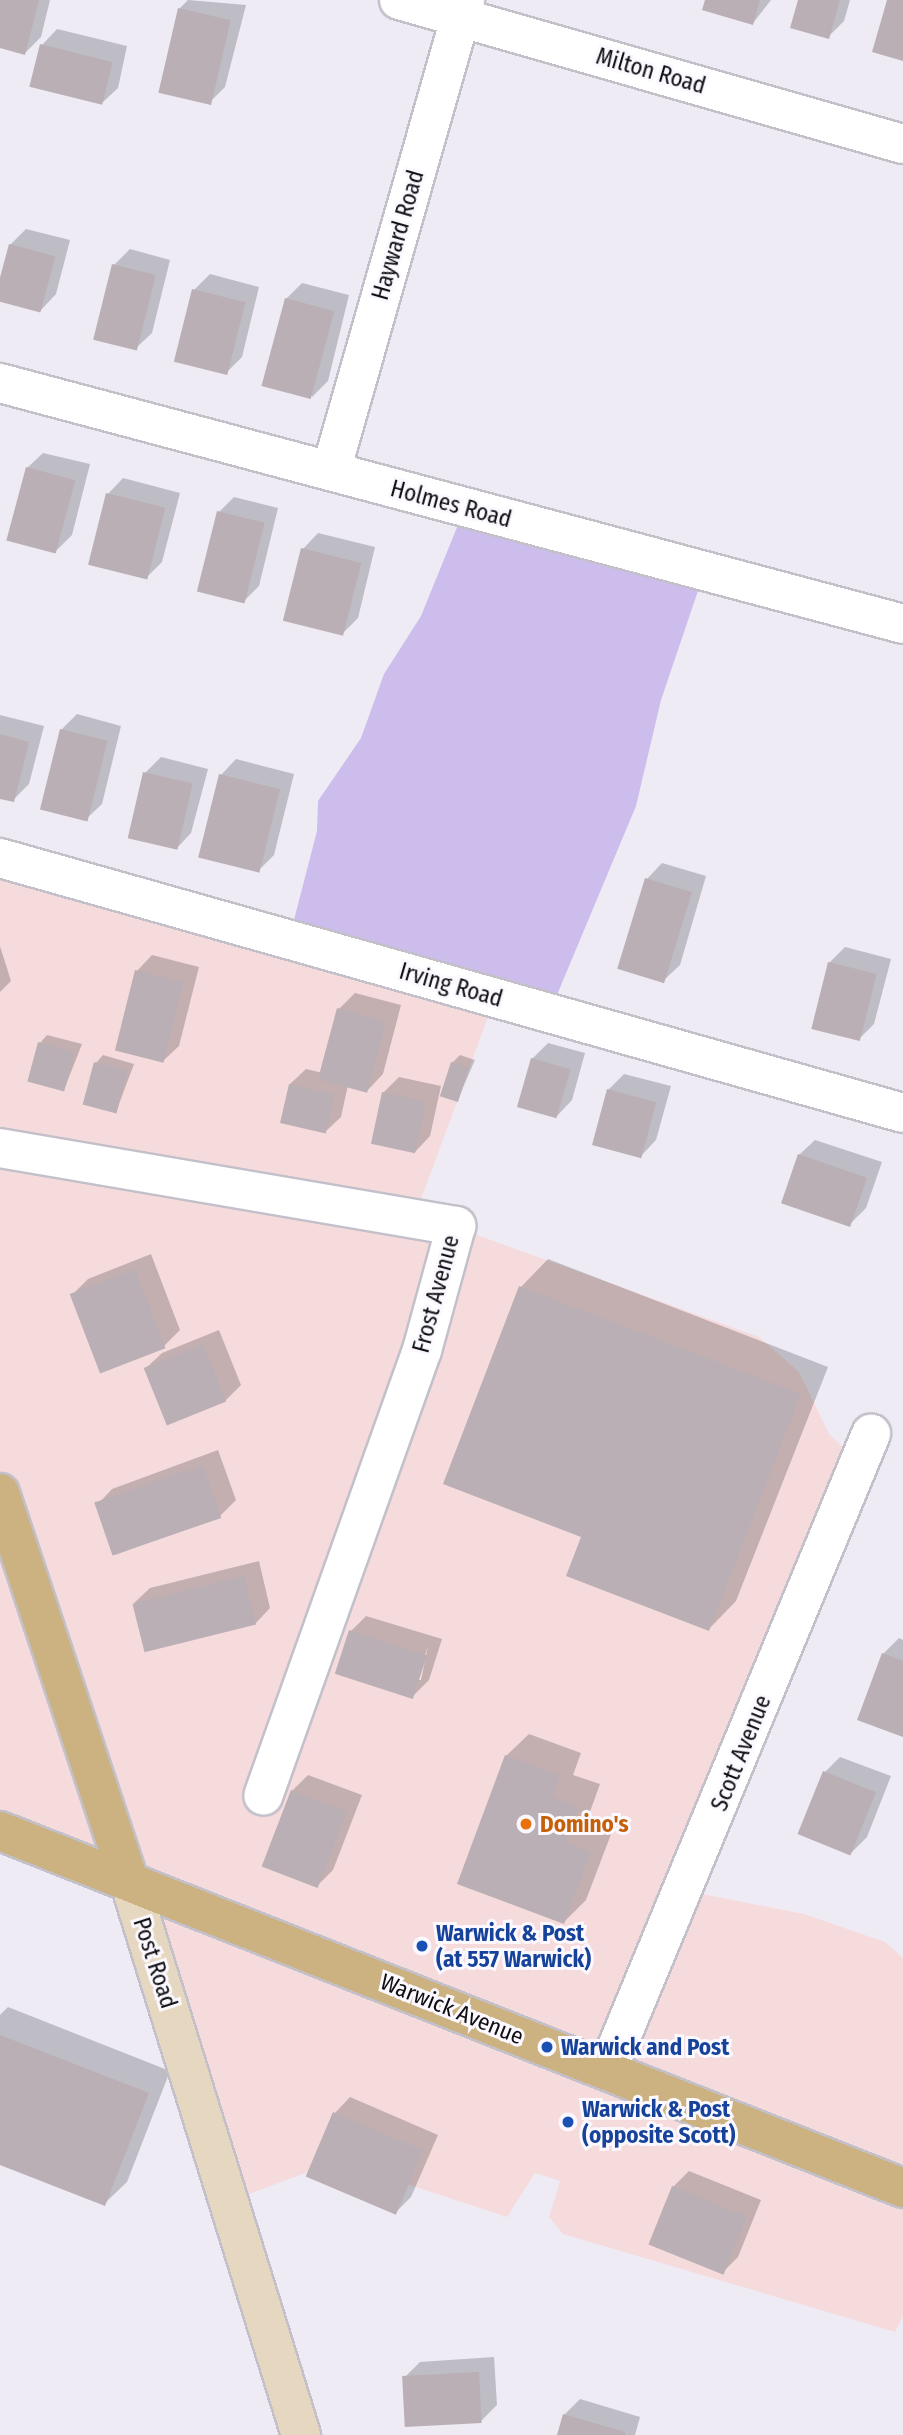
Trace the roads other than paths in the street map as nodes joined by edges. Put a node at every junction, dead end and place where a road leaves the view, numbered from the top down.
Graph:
1 (399, 0) edge
2 (463, 8) edge
3 (903, 144) edge
4 (0, 383) edge
5 (331, 471) junction
6 (903, 624) edge
7 (0, 858) edge
8 (903, 1113) edge
9 (0, 1148) edge
10 (872, 1434) dead end
11 (0, 1493) edge
12 (262, 1796) dead end
13 (0, 1830) edge
14 (129, 1880) junction
15 (607, 2071) junction
16 (903, 2188) edge
17 (301, 2435) edge

1 - 2 street, Milton Road
2 - 3 street, Milton Road
2 - 5 street, Hayward Road
4 - 5 street, Holmes Road
5 - 6 street, Holmes Road
7 - 8 street, Irving Road
9 - 12 street, Frost Avenue
10 - 15 street, Scott Avenue
11 - 14 main road, Post Road
13 - 14 main road, Warwick Avenue
14 - 15 main road, Warwick Avenue
14 - 17 main road, Post Road
15 - 16 main road, Warwick Avenue

